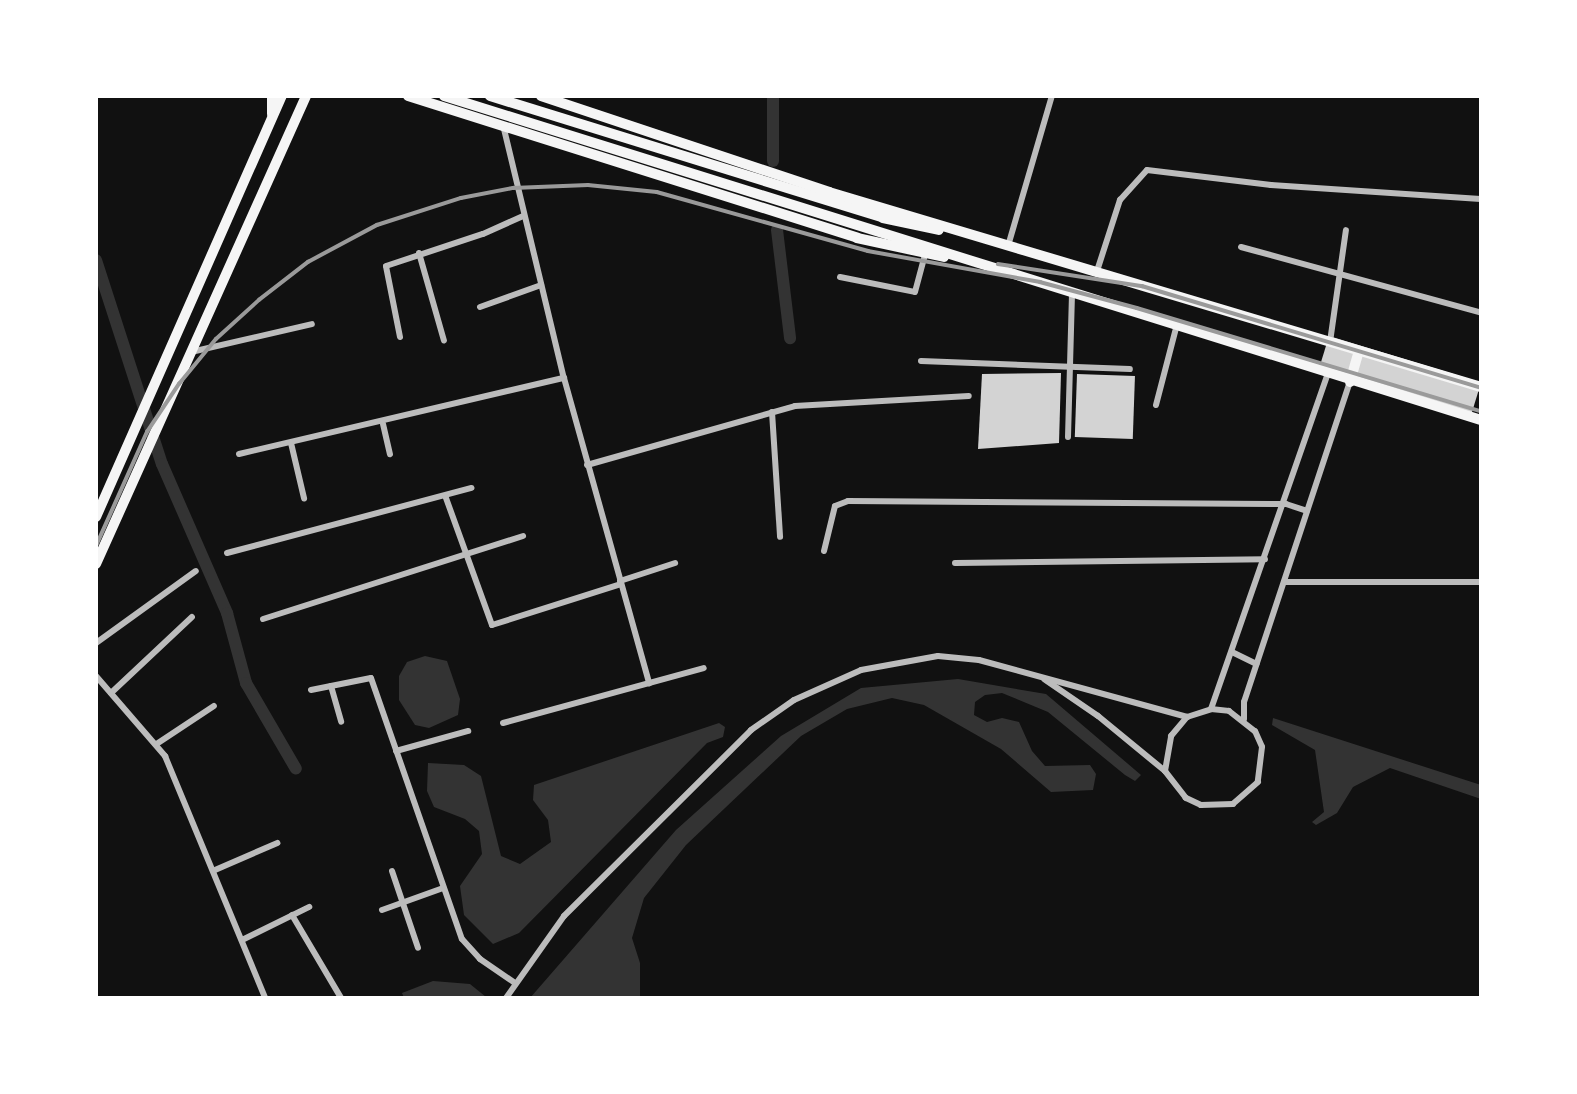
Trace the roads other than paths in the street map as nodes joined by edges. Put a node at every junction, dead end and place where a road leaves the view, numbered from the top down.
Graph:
1 (272, 96) edge
2 (282, 96) edge
3 (408, 96) edge
4 (444, 96) edge
5 (490, 96) edge
6 (541, 96) edge
7 (1052, 96) edge
8 (307, 98) edge
9 (272, 118) junction
10 (504, 129) junction
11 (1481, 199) edge
12 (523, 216) junction
13 (1346, 230) dead end
14 (992, 241) junction
15 (1009, 246) junction
16 (1241, 247) dead end
17 (419, 253) junction
18 (925, 255) junction
19 (959, 258) junction
20 (1097, 271) junction
21 (1339, 275) junction
22 (840, 277) dead end
23 (541, 285) junction
24 (1072, 294) junction
25 (480, 307) dead end
26 (1479, 312) edge
27 (312, 324) dead end
28 (1176, 328) junction
29 (400, 337) dead end
30 (444, 341) dead end
31 (1330, 342) junction
32 (170, 349) junction
33 (1359, 351) junction
34 (186, 356) junction
35 (921, 361) dead end
36 (1069, 368) junction
37 (1130, 369) dead end
38 (1327, 375) junction
39 (564, 378) junction
40 (1350, 382) junction
41 (1481, 387) edge
42 (969, 396) dead end
43 (1156, 405) dead end
44 (772, 412) junction
45 (1481, 421) edge
46 (383, 424) junction
47 (1068, 437) dead end
48 (291, 443) junction
49 (239, 454) dead end
50 (390, 454) dead end
51 (587, 465) junction
52 (471, 488) dead end
53 (304, 498) dead end
54 (446, 498) junction
55 (1286, 504) junction
56 (1307, 511) junction
57 (96, 517) edge
58 (523, 536) dead end
59 (780, 537) dead end
60 (824, 551) dead end
61 (227, 553) dead end
62 (467, 555) junction
63 (1265, 559) junction
64 (675, 563) dead end
65 (955, 563) dead end
66 (96, 564) edge
67 (196, 571) dead end
68 (1284, 582) junction
69 (1481, 582) edge
70 (620, 583) junction
71 (192, 617) dead end
72 (263, 619) dead end
73 (96, 643) edge
74 (1234, 653) junction
75 (1257, 664) junction
76 (704, 668) dead end
77 (96, 676) edge
78 (1044, 678) junction
79 (649, 682) junction
80 (331, 686) junction
81 (311, 690) dead end
82 (111, 693) junction
83 (214, 706) dead end
84 (1211, 709) junction
85 (1187, 717) junction
86 (1244, 719) junction
87 (341, 722) dead end
88 (503, 723) dead end
89 (468, 731) dead end
90 (158, 743) junction
91 (397, 751) junction
92 (1165, 771) junction
93 (277, 843) dead end
94 (215, 870) junction
95 (392, 872) dead end
96 (443, 888) junction
97 (403, 903) junction
98 (309, 907) dead end
99 (382, 911) dead end
100 (292, 915) junction
101 (242, 940) junction
102 (418, 948) dead end
103 (515, 983) junction
104 (265, 998) edge
105 (341, 998) edge
106 (506, 998) edge

1 - 9 main road
2 - 9 main road
3 - 10 main road
4 - 19 main road
5 - 14 main road
6 - 14 main road
7 - 15 street
8 - 34 main road
9 - 32 main road
10 - 12 street
10 - 18 main road
11 - 20 street
12 - 17 street
12 - 23 street
13 - 21 street
14 - 15 main road
15 - 20 main road
16 - 21 street
17 - 29 street
17 - 30 street
18 - 19 main road
18 - 22 street
19 - 24 main road
20 - 31 main road
21 - 26 street
21 - 31 street
23 - 25 street
23 - 39 street
24 - 28 main road
24 - 36 street
27 - 34 street
28 - 38 main road
28 - 43 street
31 - 33 main road
32 - 34 main road
32 - 57 main road
33 - 40 main road
33 - 41 main road
34 - 66 main road
35 - 36 street
36 - 37 street
36 - 47 street
38 - 40 main road
38 - 55 street
39 - 46 street
39 - 51 street
40 - 45 main road
40 - 56 street
42 - 44 street
44 - 51 street
44 - 59 street
46 - 48 street
46 - 50 street
48 - 49 street
48 - 53 street
51 - 70 street
52 - 54 street
54 - 61 street
54 - 62 street
55 - 56 street
55 - 60 street
55 - 63 street
56 - 68 street
58 - 62 street
62 - 70 street
62 - 72 street
63 - 65 street
63 - 74 street
64 - 70 street
67 - 73 street
68 - 69 street
68 - 75 street
70 - 79 street
71 - 82 street
74 - 75 street
74 - 84 street
75 - 86 street
76 - 79 street
77 - 82 street
78 - 85 street
78 - 92 street
78 - 103 street
79 - 88 street
80 - 81 street
80 - 87 street
80 - 91 street
82 - 90 street
83 - 90 street
84 - 85 street
84 - 86 street
85 - 92 street
86 - 92 street
89 - 91 street
90 - 94 street
91 - 96 street
93 - 94 street
94 - 101 street
95 - 97 street
96 - 97 street
96 - 103 street
97 - 99 street
97 - 102 street
98 - 100 street
100 - 101 street
100 - 105 street
101 - 104 street
103 - 106 street

